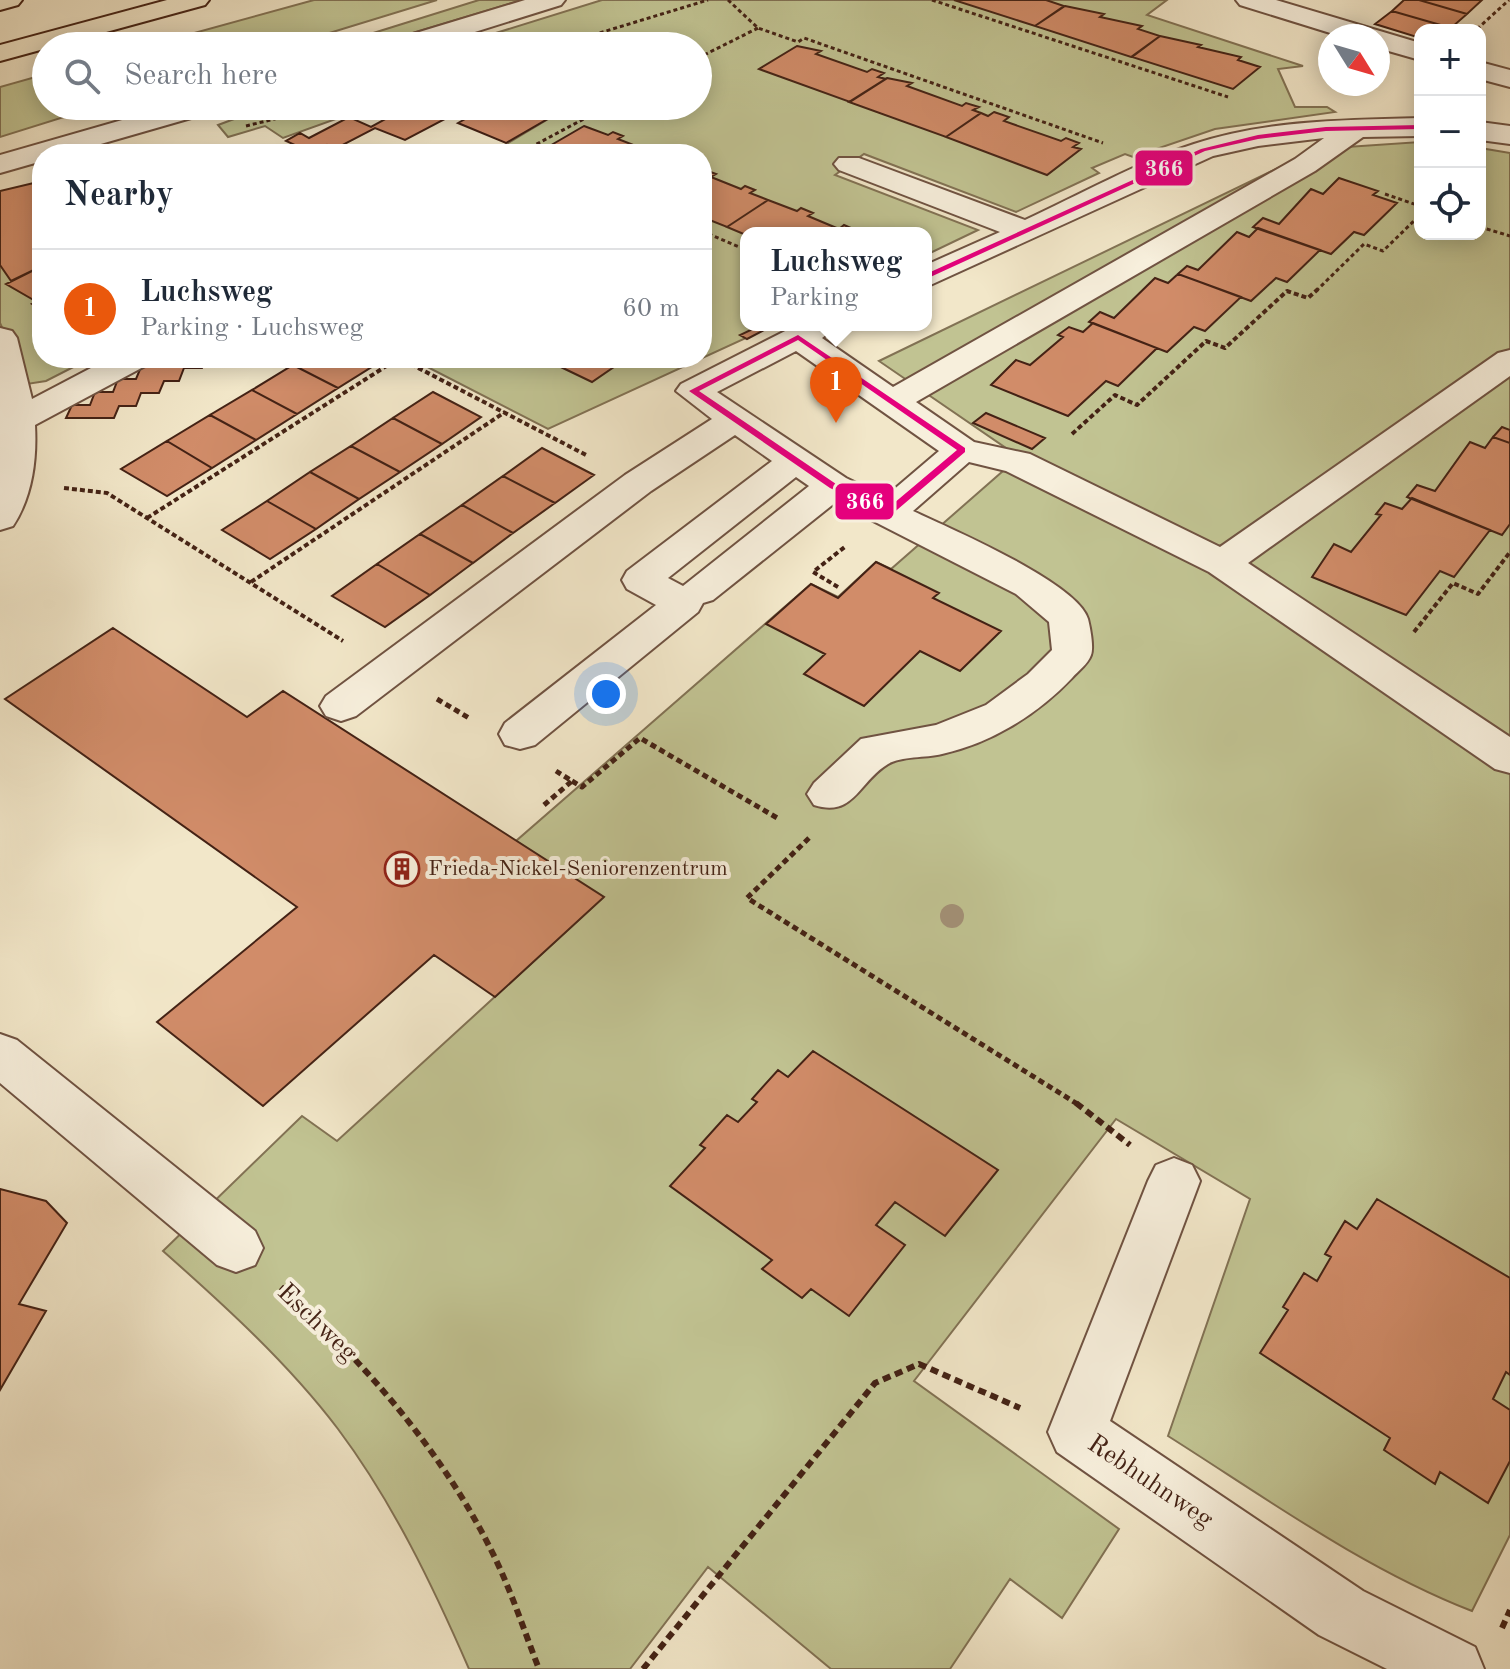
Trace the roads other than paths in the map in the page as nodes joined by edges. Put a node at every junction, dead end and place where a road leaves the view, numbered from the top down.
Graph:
1 (9, 0) edge
2 (196, 0) edge
3 (552, 0) edge
4 (1249, 0) edge
5 (0, 2) edge
6 (1328, 24) edge
7 (78, 32) edge
8 (448, 32) edge
9 (1390, 43) edge
10 (32, 44) edge
11 (1414, 50) edge
12 (0, 53) edge
13 (153, 120) edge
14 (1358, 127) junction
15 (1414, 127) edge
16 (1486, 132) edge
17 (1510, 135) edge
18 (70, 144) edge
19 (32, 155) edge
20 (0, 164) edge
21 (849, 164) dead end
22 (1026, 231) junction
23 (932, 274) edge
24 (811, 331) edge
25 (0, 338) edge
26 (1510, 360) edge
27 (116, 368) edge
28 (891, 402) junction
29 (736, 419) junction
30 (18, 420) junction
31 (962, 450) junction
32 (795, 460) junction
33 (833, 486) junction
34 (888, 513) junction
35 (0, 518) edge
36 (1222, 563) junction
37 (699, 591) dead end
38 (341, 706) dead end
39 (520, 734) dead end
40 (1510, 758) edge
41 (829, 794) dead end
42 (0, 1054) edge
43 (1174, 1181) road end
44 (236, 1248) road end
45 (1453, 1669) edge

1 - 5 highway
2 - 7 highway
3 - 8 street
4 - 6 street
9 - 11 street
10 - 12 highway
13 - 18 street
14 - 15 street
14 - 22 street
14 - 28 street
16 - 17 street
19 - 20 street
21 - 22 street
22 - 23 street
24 - 28 street
24 - 29 street
25 - 30 street
26 - 36 street
27 - 30 street
28 - 31 street
29 - 32 street
29 - 38 street
30 - 35 street
31 - 34 street
31 - 36 street
32 - 33 street
32 - 39 street
33 - 34 street
33 - 37 street
34 - 41 street
36 - 40 street
42 - 44 street
43 - 45 street, Rebhuhnweg

